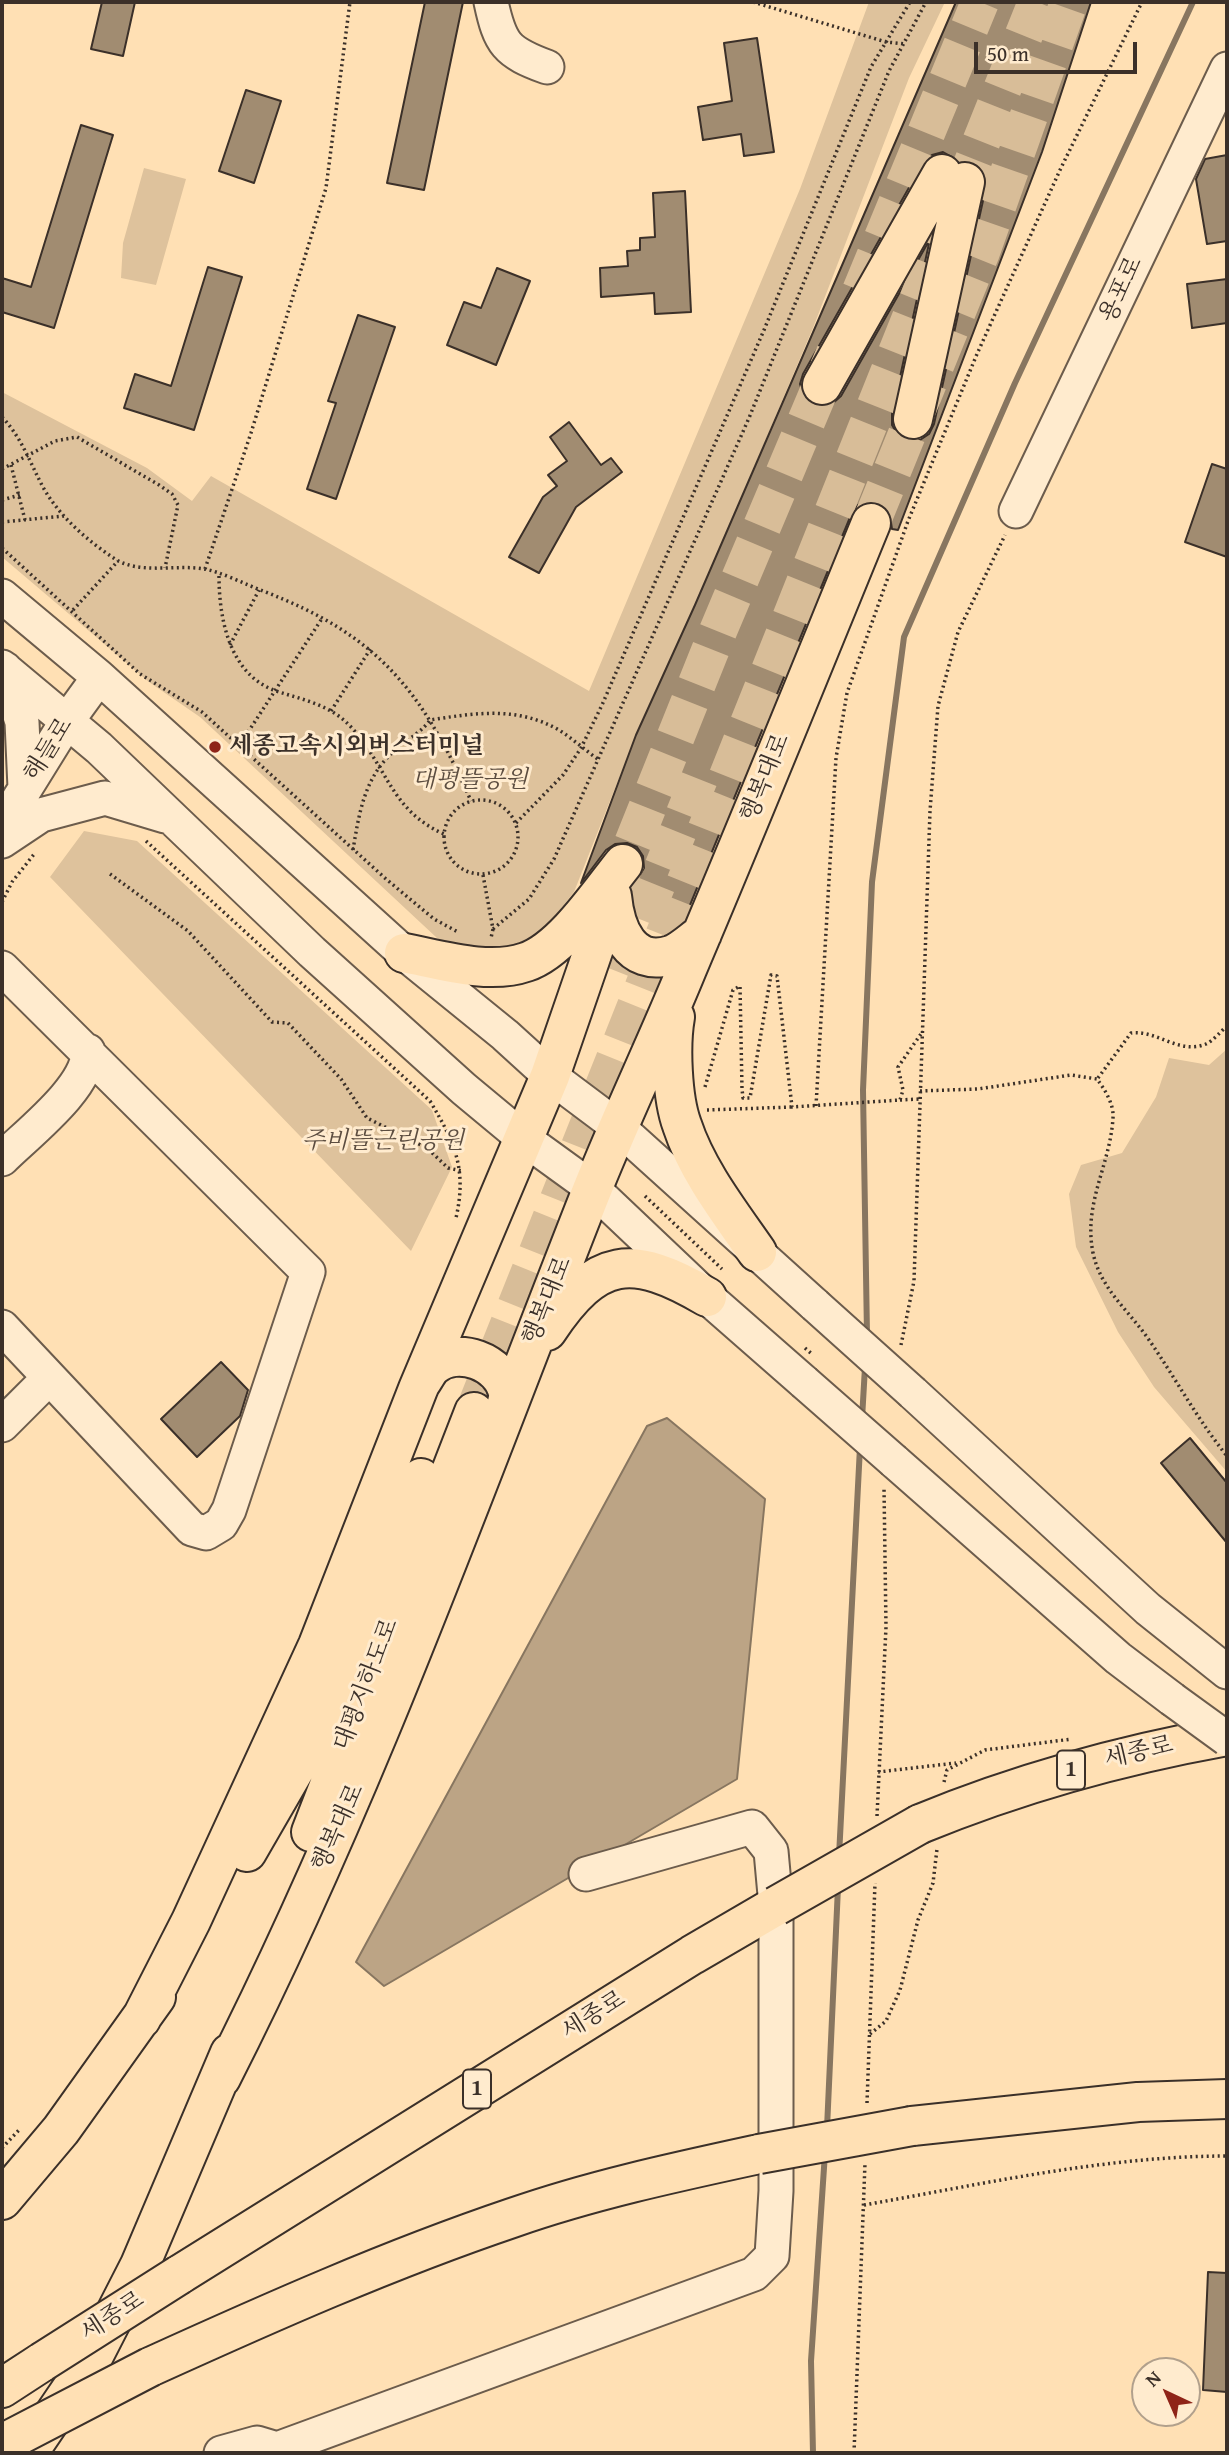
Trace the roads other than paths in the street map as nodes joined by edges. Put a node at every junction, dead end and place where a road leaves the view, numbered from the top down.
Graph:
1 (491, 2) edge
2 (547, 67) dead end
3 (1227, 69) edge
4 (822, 385) tunnel mouth
5 (913, 419) dead end
6 (1016, 511) dead end
7 (871, 523) tunnel mouth
8 (2, 596) edge
9 (3, 668) edge
10 (99, 677) junction
11 (67, 720) junction
12 (25, 788) junction
13 (171, 817) junction
14 (2, 826) edge
15 (2, 841) edge
16 (617, 880) junction
17 (702, 934) junction
18 (404, 953) junction
19 (2, 968) edge
20 (681, 984) junction
21 (88, 1051) junction
22 (550, 1076) junction
23 (618, 1127) junction
24 (523, 1138) junction
25 (2, 1159) edge
26 (592, 1188) junction
27 (757, 1252) junction
28 (707, 1297) junction
29 (2, 1327) edge
30 (49, 1378) junction
31 (418, 1389) junction
32 (487, 1402) junction
33 (2, 1425) edge
34 (1227, 1672) edge
35 (1227, 1737) edge
36 (586, 1874) dead end
37 (776, 1906) junction
38 (141, 2020) junction
39 (1227, 2099) edge
40 (990, 2118) junction
41 (1227, 2122) edge
42 (44, 2126) junction
43 (2, 2177) edge
44 (2, 2200) edge
45 (2, 2388) edge
46 (2, 2444) edge
47 (28, 2453) edge
48 (221, 2453) edge

1 - 2 street
3 - 6 street, 용포로
4 - 5 highway
7 - 17 highway, 행복대로
8 - 10 street
9 - 11 street
9 - 12 street
10 - 11 street, 해들로
10 - 18 street
11 - 12 street, 해들로
11 - 13 street
12 - 14 street, 해들로
13 - 15 street
13 - 24 street
16 - 17 highway
16 - 18 highway
16 - 22 highway
17 - 20 highway, 행복대로
18 - 22 street
19 - 21 street
20 - 23 highway, 행복대로
20 - 27 highway
21 - 25 street
21 - 30 street
22 - 23 street
22 - 24 highway
23 - 26 highway, 행복대로
23 - 27 street
24 - 26 street
24 - 31 highway
26 - 28 street
26 - 32 highway, 행복대로
27 - 34 street, bridge
28 - 32 highway
28 - 35 street, bridge
29 - 30 street
30 - 33 street
31 - 32 highway
31 - 38 highway
32 - 38 highway, 대평지하도로
32 - 47 highway, 대평지하도로
35 - 37 highway, 세종로 / 1, bridge
36 - 37 street
37 - 45 highway, 세종로 / 1, bridge
37 - 48 street
38 - 42 highway
39 - 40 highway
40 - 41 highway
40 - 46 highway, bridge
42 - 43 highway
42 - 44 highway

